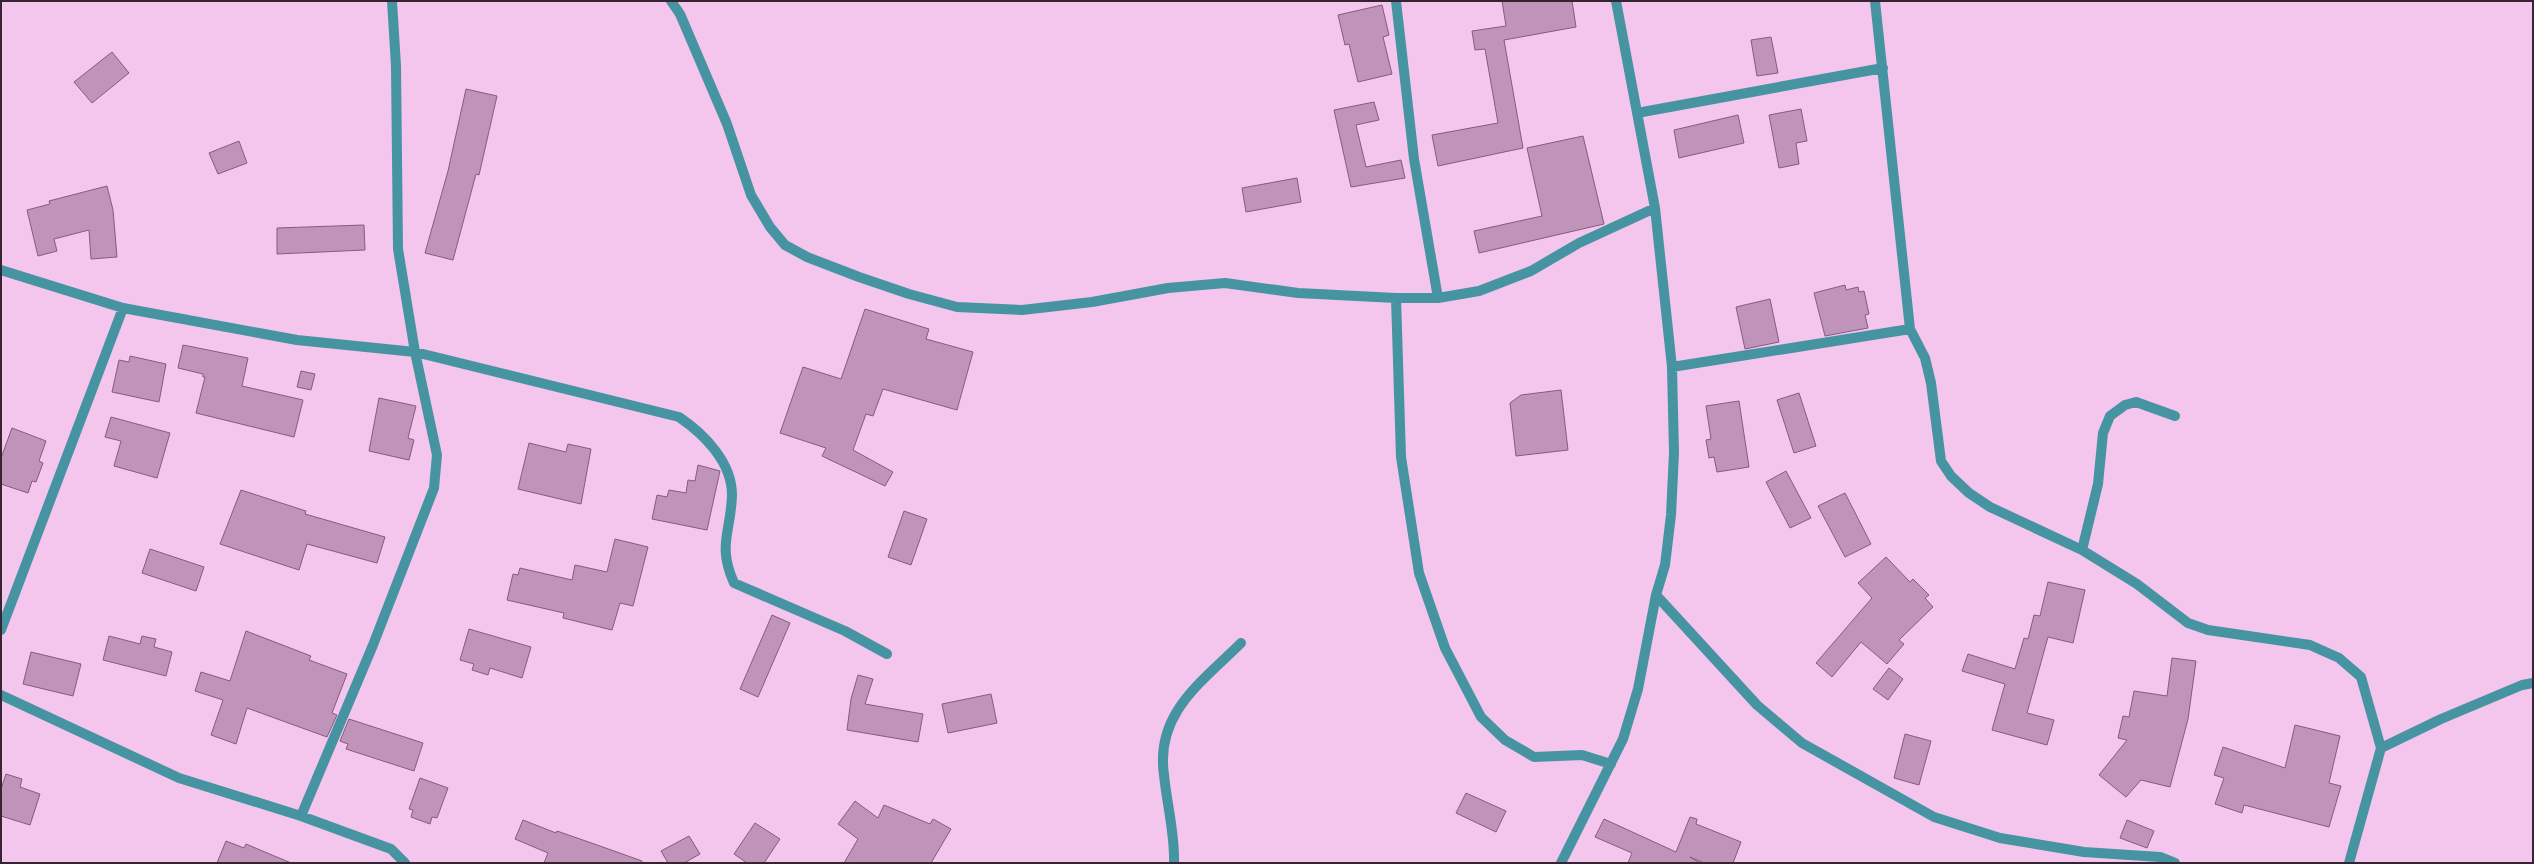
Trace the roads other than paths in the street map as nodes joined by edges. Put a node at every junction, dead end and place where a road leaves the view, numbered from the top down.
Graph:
1 (392, 1) edge
2 (672, 1) edge
3 (1396, 1) edge
4 (1616, 1) edge
5 (1874, 1) edge
6 (1883, 68) junction
7 (1637, 113) junction
8 (1655, 208) junction
9 (1, 270) edge
10 (1396, 298) junction
11 (1438, 298) junction
12 (123, 308) junction
13 (1910, 329) junction
14 (415, 352) junction
15 (1672, 367) junction
16 (2175, 416) dead end
17 (2082, 550) junction
18 (1656, 595) junction
19 (1, 630) edge
20 (1241, 643) dead end
21 (887, 654) dead end
22 (2533, 683) edge
23 (1, 695) edge
24 (2381, 748) junction
25 (1611, 764) junction
26 (301, 816) junction
27 (405, 863) edge
28 (1174, 863) edge
29 (1561, 863) edge
30 (2175, 863) edge
31 (2349, 863) edge

1 - 14 street
2 - 10 street
3 - 11 street
4 - 7 street
5 - 6 street
6 - 7 street
6 - 13 street
7 - 8 street
8 - 11 street
8 - 15 street
9 - 12 street
10 - 11 street
10 - 25 street
12 - 14 street
12 - 19 street
13 - 15 street
13 - 17 street
14 - 21 street
14 - 26 street
15 - 18 street
16 - 17 street
17 - 24 street
18 - 25 street
18 - 30 street
20 - 28 street
22 - 24 street
23 - 26 street
24 - 31 street
25 - 29 street
26 - 27 street

